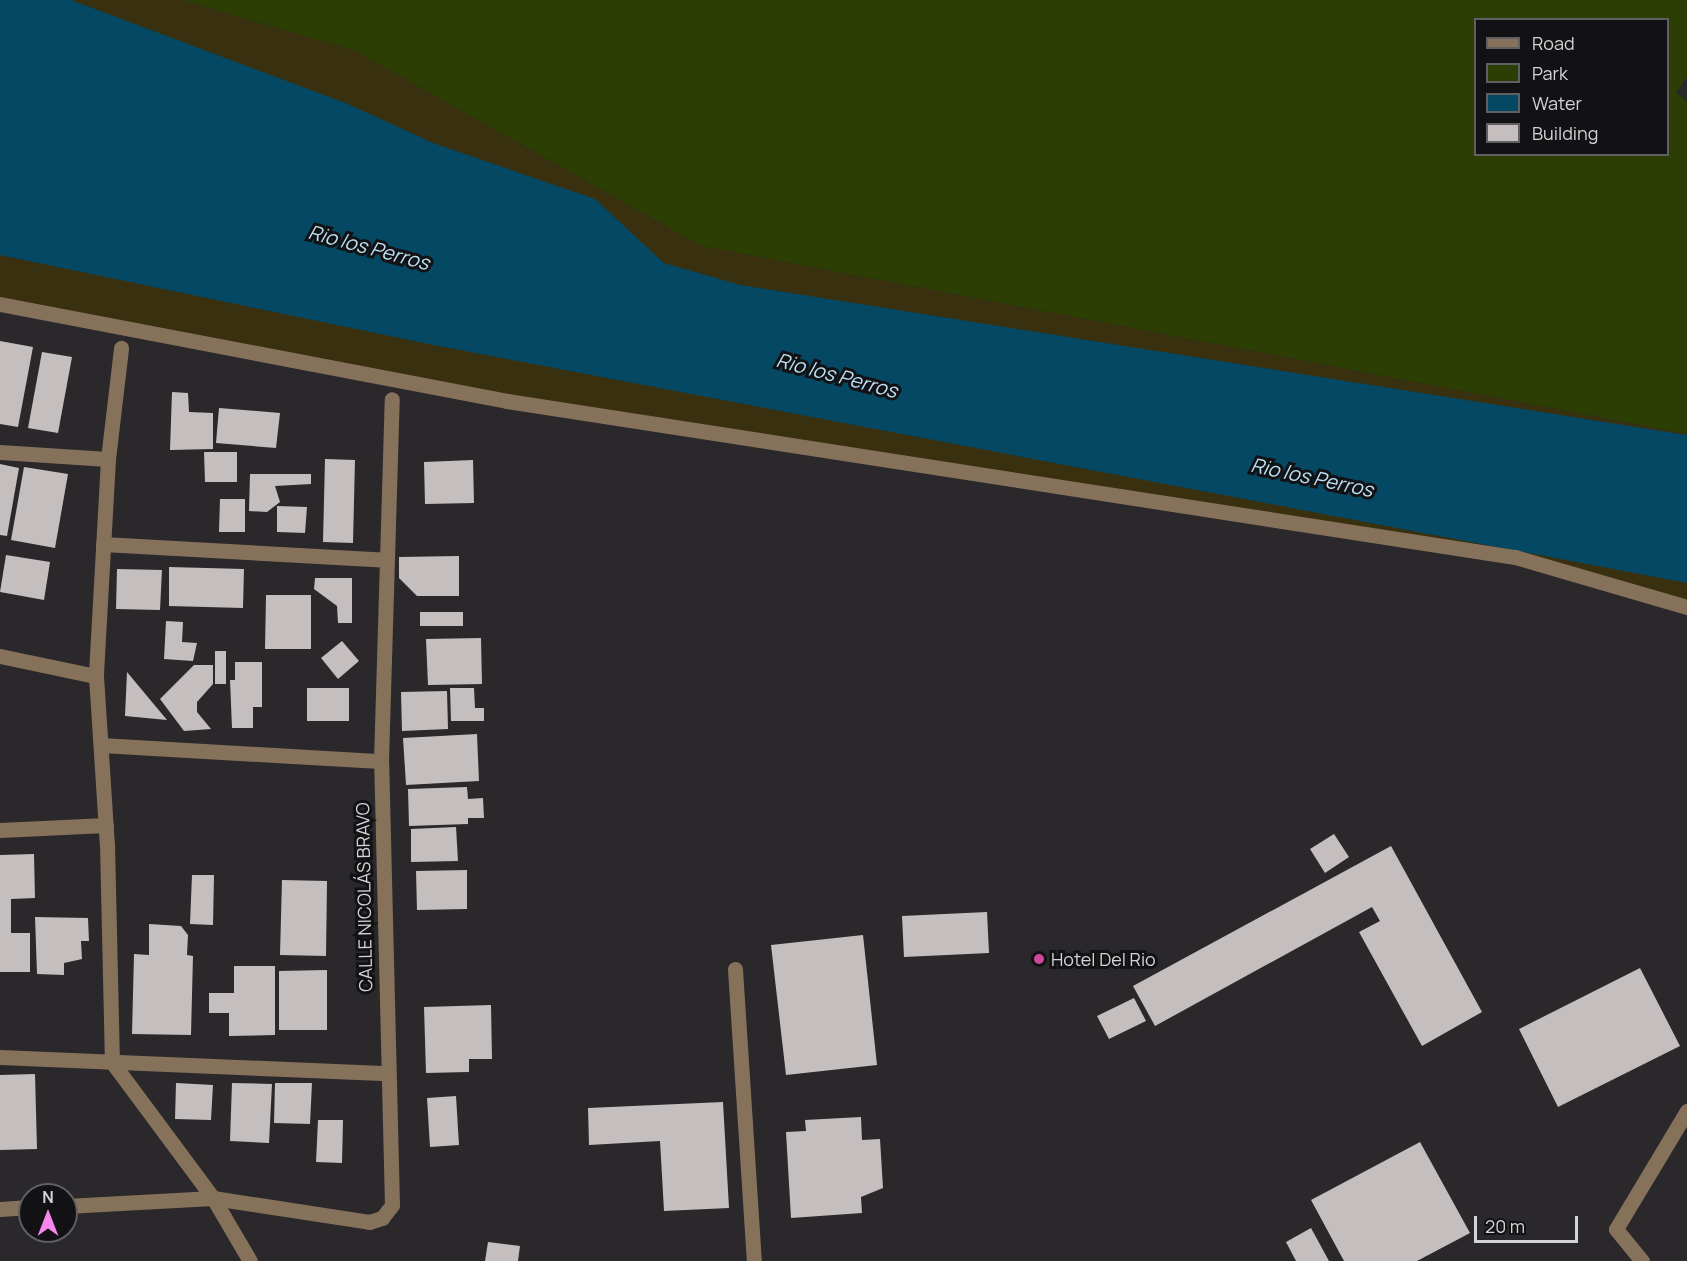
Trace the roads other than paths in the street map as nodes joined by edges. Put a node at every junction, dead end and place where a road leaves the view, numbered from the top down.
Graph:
1 (0, 304) edge
2 (121, 348) dead end
3 (392, 399) dead end
4 (0, 452) edge
5 (108, 459) junction
6 (103, 544) junction
7 (386, 560) junction
8 (1687, 607) edge
9 (0, 656) edge
10 (96, 676) junction
11 (101, 746) junction
12 (381, 761) junction
13 (106, 825) junction
14 (0, 830) edge
15 (735, 969) dead end
16 (0, 1057) edge
17 (112, 1062) junction
18 (388, 1073) junction
19 (1687, 1111) edge
20 (213, 1198) junction
21 (78, 1205) edge
22 (18, 1208) edge
23 (0, 1209) edge
24 (250, 1261) edge
25 (754, 1261) edge
26 (1642, 1261) edge

1 - 8 street
2 - 5 street
3 - 7 street, CALLE NICOLÁS BRAVO
4 - 5 street
5 - 6 street
6 - 7 street
6 - 10 street
7 - 12 street, CALLE NICOLÁS BRAVO
9 - 10 street
10 - 11 street
11 - 12 street
11 - 13 street
12 - 18 street, CALLE NICOLÁS BRAVO
13 - 14 street
13 - 17 street
15 - 25 street
16 - 17 street
17 - 18 street
17 - 20 street
18 - 20 street, CALLE NICOLÁS BRAVO
19 - 26 street
20 - 21 street, CALLE NICOLÁS BRAVO
20 - 24 street
22 - 23 street

